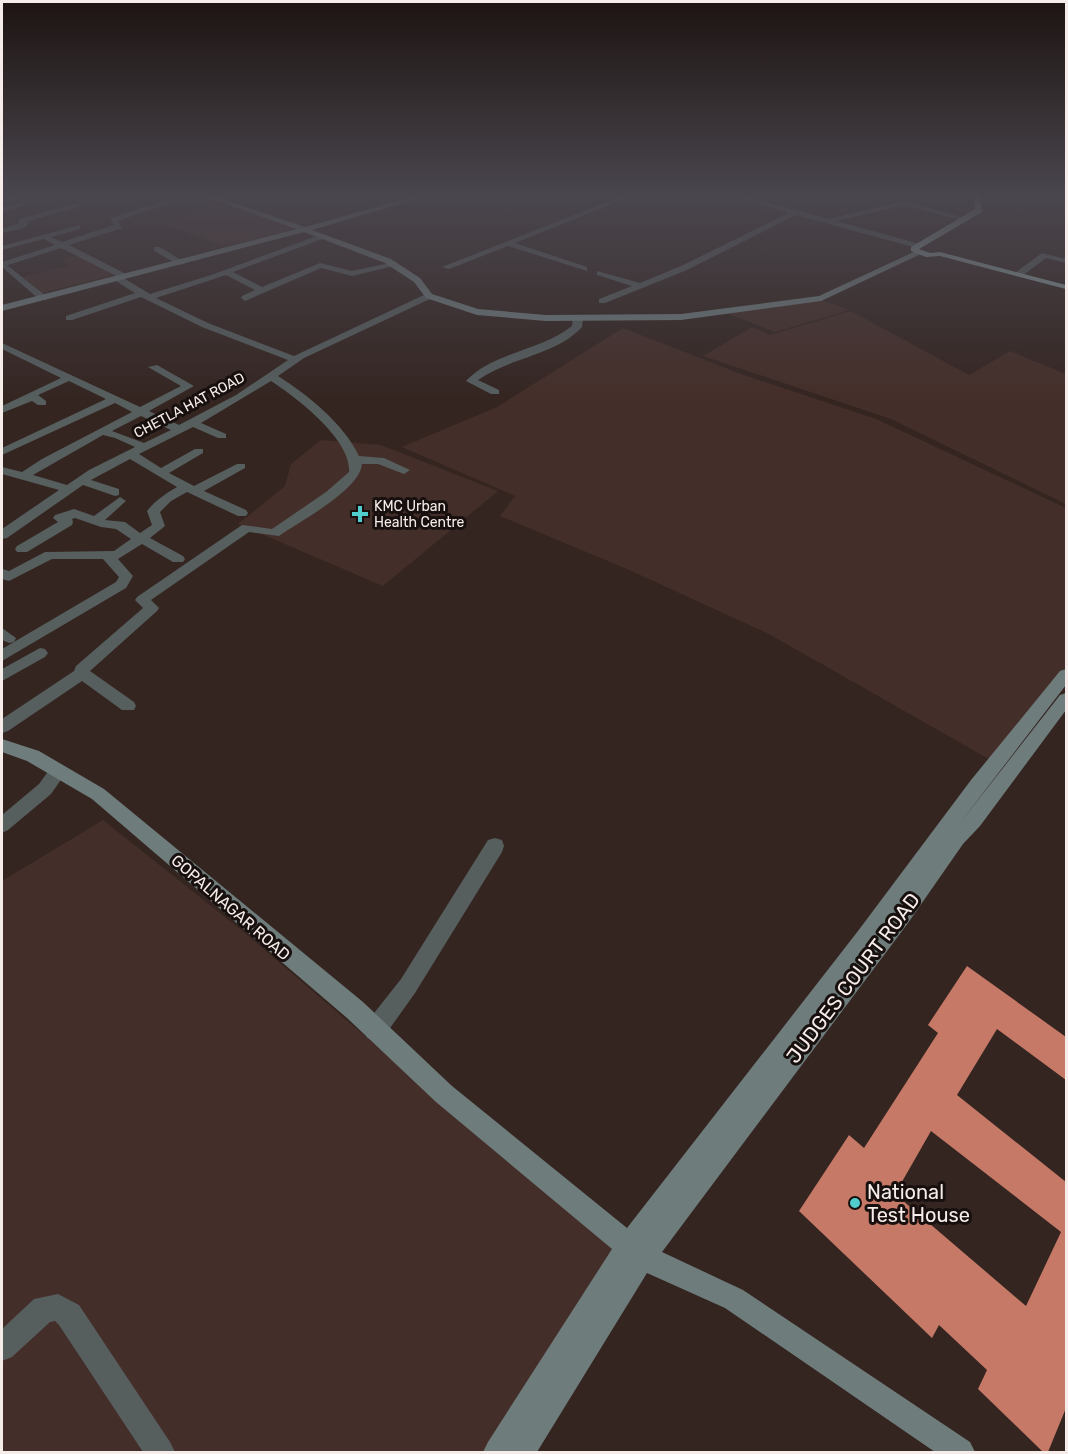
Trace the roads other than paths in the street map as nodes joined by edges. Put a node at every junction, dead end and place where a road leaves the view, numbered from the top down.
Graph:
1 (2, 264) edge
2 (96, 264) edge
3 (179, 264) edge
4 (248, 264) edge
5 (391, 264) joint
6 (454, 264) edge
7 (569, 264) edge
8 (692, 264) edge
9 (889, 264) edge
10 (979, 264) edge
11 (1033, 264) edge
12 (446, 267) dead end
13 (584, 269) dead end
14 (226, 272) junction
15 (600, 273) dead end
16 (1019, 274) junction
17 (122, 278) junction
18 (642, 286) junction
19 (1066, 287) edge
20 (262, 290) junction
21 (144, 296) junction
22 (429, 296) junction
23 (43, 298) junction
24 (245, 298) dead end
25 (602, 301) dead end
26 (2, 308) edge
27 (69, 318) dead end
28 (579, 318) junction
29 (2, 346) edge
30 (296, 360) junction
31 (153, 367) dead end
32 (271, 376) junction
33 (70, 377) junction
34 (495, 392) dead end
35 (115, 399) junction
36 (2, 410) edge
37 (140, 411) junction
38 (192, 423) junction
39 (180, 430) junction
40 (103, 432) junction
41 (222, 436) dead end
42 (57, 437) dead end
43 (76, 446) junction
44 (144, 447) junction
45 (199, 451) dead end
46 (2, 452) edge
47 (130, 454) junction
48 (356, 459) junction
49 (241, 466) dead end
50 (2, 470) edge
51 (404, 470) dead end
52 (160, 473) junction
53 (24, 476) junction
54 (81, 481) junction
55 (68, 489) junction
56 (190, 489) junction
57 (38, 511) junction
58 (242, 513) dead end
59 (63, 519) junction
60 (96, 522) junction
61 (2, 536) edge
62 (141, 538) junction
63 (22, 549) dead end
64 (107, 555) junction
65 (178, 559) dead end
66 (2, 573) edge
67 (40, 653) dead end
68 (2, 656) edge
69 (82, 673) junction
70 (1066, 675) edge
71 (2, 676) edge
72 (1066, 699) edge
73 (128, 706) dead end
74 (2, 727) edge
75 (2, 746) edge
76 (58, 771) junction
77 (2, 825) edge
78 (495, 846) dead end
79 (375, 1030) junction
80 (635, 1252) junction
81 (2, 1347) edge
82 (160, 1452) edge
83 (498, 1452) edge
84 (520, 1452) edge
85 (960, 1452) edge

1 - 23 street
2 - 17 street
3 - 17 main road
4 - 14 street
5 - 20 street
5 - 22 main road
6 - 12 street
7 - 13 street
8 - 18 street
9 - 28 main road
10 - 16 highway
11 - 16 street
14 - 20 street
14 - 21 street
15 - 18 street
16 - 19 highway
17 - 21 street
17 - 23 main road
18 - 25 street
20 - 24 street
21 - 27 street
21 - 30 street
22 - 28 main road
22 - 30 street, CHETLA HAT ROAD
23 - 26 main road
28 - 34 street
29 - 33 street
30 - 32 street, CHETLA HAT ROAD
31 - 37 street
32 - 38 street, CHETLA HAT ROAD
32 - 48 street
33 - 35 street
33 - 36 street
35 - 37 street
35 - 46 street
37 - 39 street
37 - 40 street
38 - 39 street, CHETLA HAT ROAD
38 - 41 street
39 - 44 street, CHETLA HAT ROAD
40 - 43 street
40 - 44 street
42 - 43 street
43 - 53 street
44 - 47 street, CHETLA HAT ROAD
45 - 52 street
47 - 52 street
47 - 54 street, CHETLA HAT ROAD
48 - 51 street
48 - 69 street
49 - 56 street
50 - 53 street
52 - 56 street
53 - 55 street
54 - 55 street, CHETLA HAT ROAD
54 - 60 street
55 - 57 street, CHETLA HAT ROAD
56 - 58 street
56 - 62 street
57 - 59 street
57 - 61 street, CHETLA HAT ROAD
59 - 60 street
59 - 63 street
60 - 62 street
62 - 64 street
62 - 65 street
64 - 66 street
64 - 68 street
67 - 71 street
69 - 73 street
69 - 74 street
70 - 80 main road
72 - 80 main road, JUDGES COURT ROAD
75 - 76 main road, GOPALNAGAR ROAD
76 - 77 street
76 - 79 main road, GOPALNAGAR ROAD
78 - 79 street
79 - 80 main road, GOPALNAGAR ROAD
80 - 83 main road
80 - 84 main road
80 - 85 main road, GOPALNAGAR ROAD
81 - 82 street

